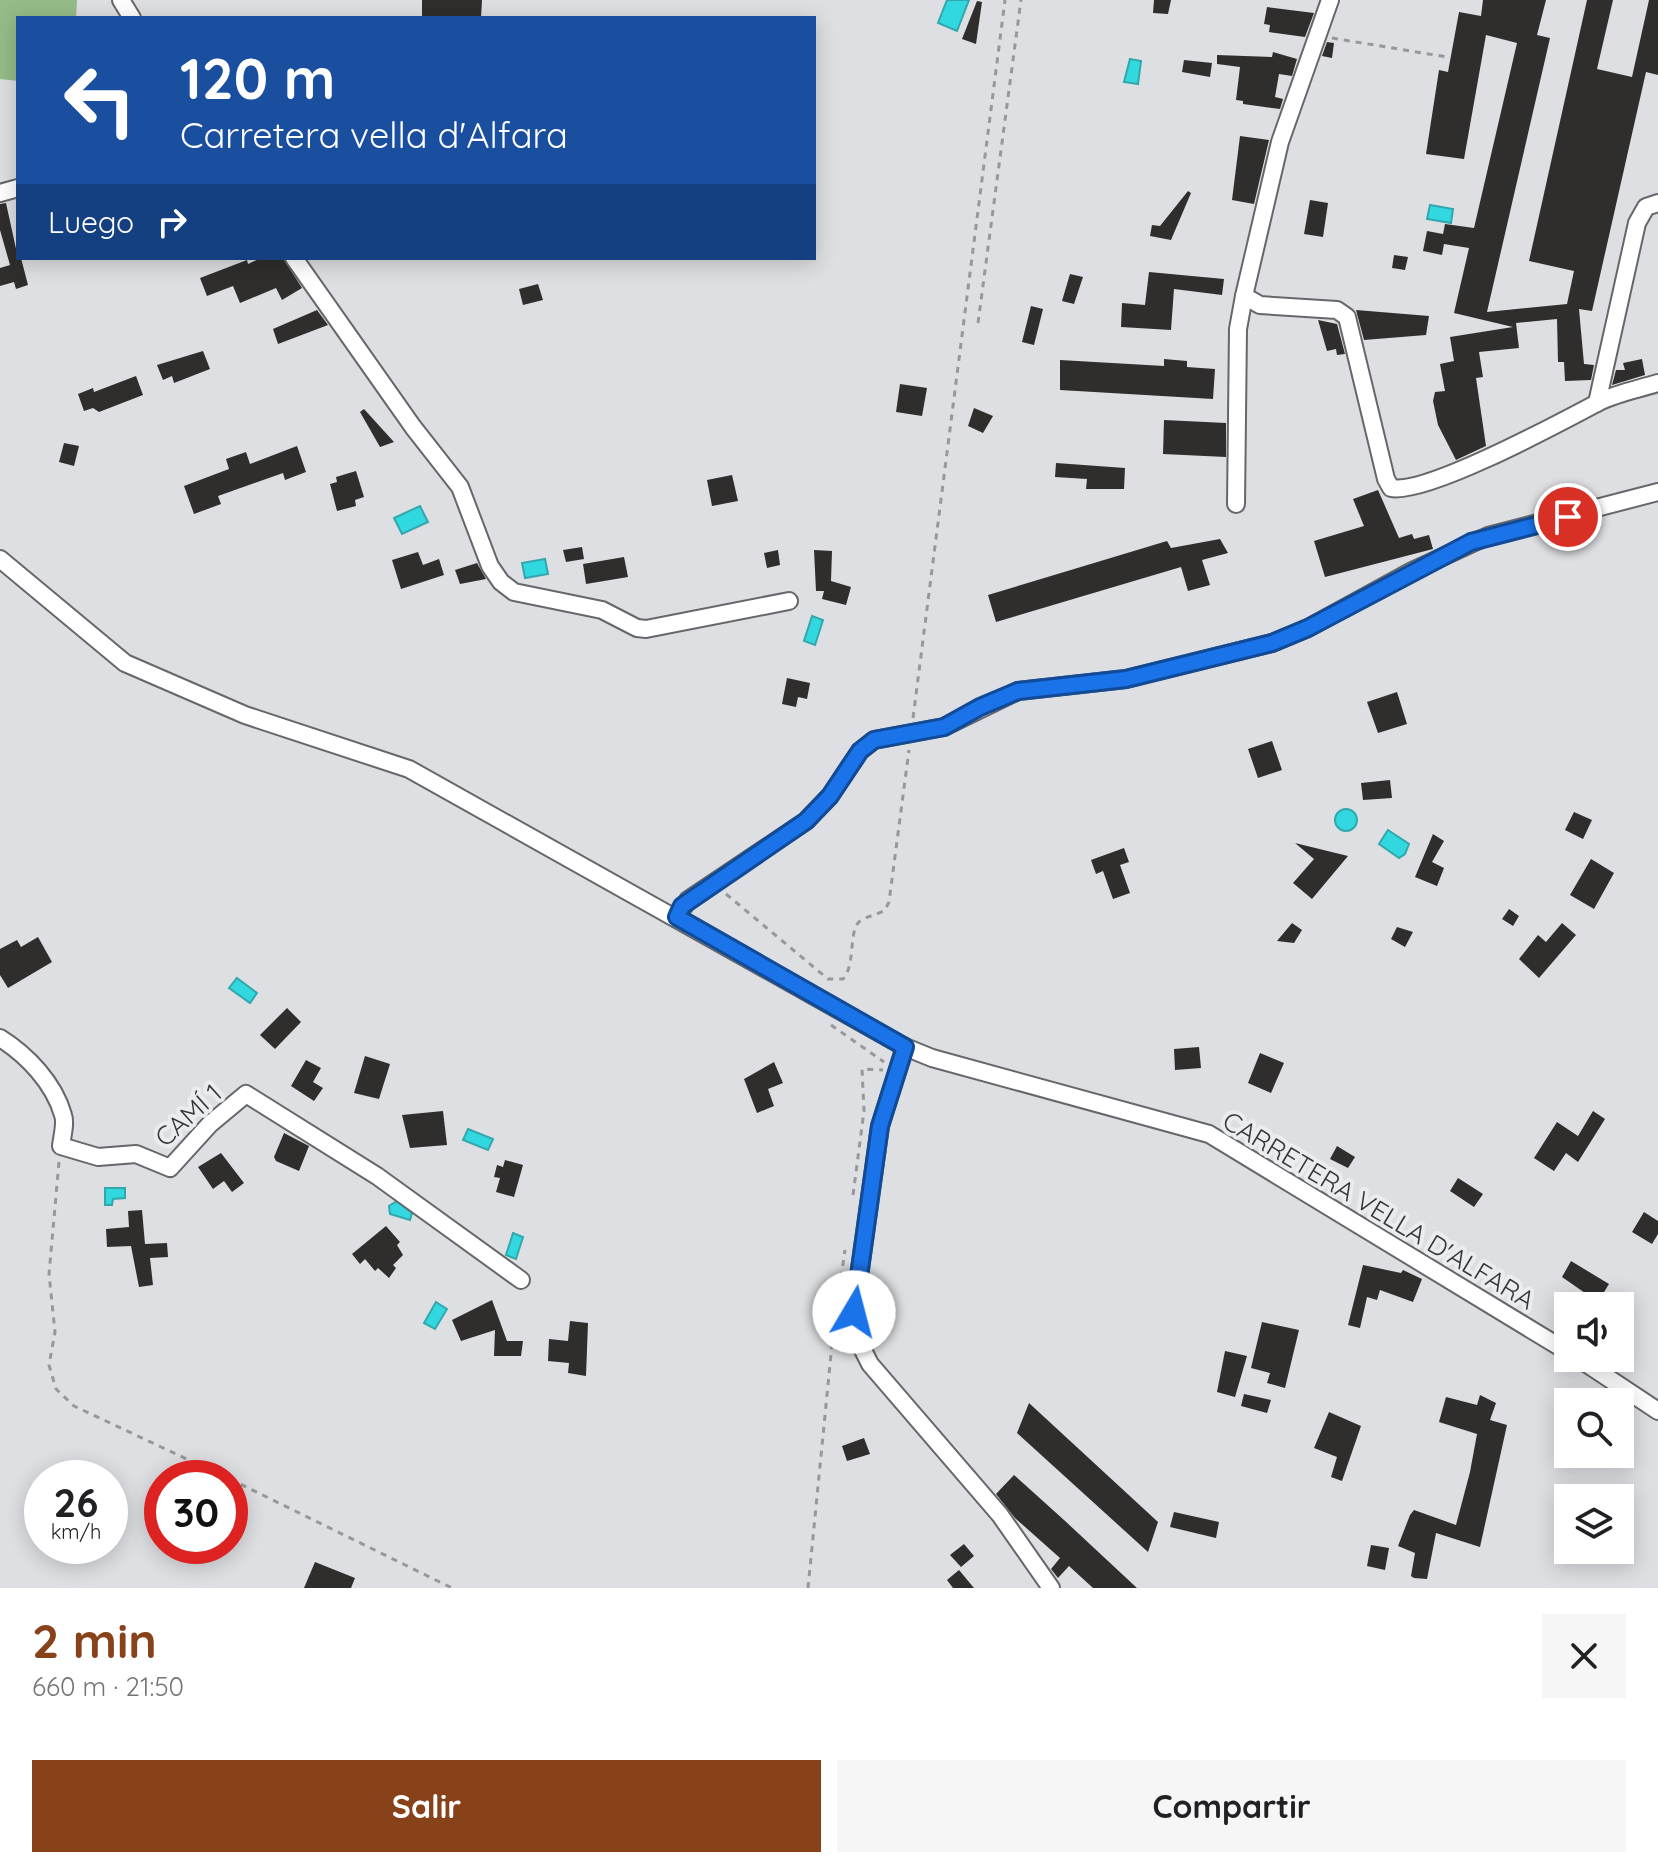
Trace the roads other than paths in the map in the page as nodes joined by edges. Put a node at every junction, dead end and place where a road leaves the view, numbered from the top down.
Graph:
1 (1326, 1) edge
2 (1658, 203) edge
3 (295, 260) edge
4 (1244, 296) junction
5 (1658, 383) edge
6 (1597, 403) junction
7 (1658, 492) edge
8 (1236, 504) dead end
9 (0, 559) edge
10 (789, 601) dead end
11 (677, 917) junction
12 (0, 1038) edge
13 (905, 1047) junction
14 (521, 1280) dead end
15 (1554, 1343) edge
16 (1599, 1372) edge
17 (1658, 1411) edge
18 (1051, 1588) edge

1 - 4 street
2 - 6 street
3 - 10 street
4 - 6 street
4 - 8 street
5 - 6 street
7 - 11 street
9 - 11 street, CARRETERA VELLA D'ALFARA
11 - 13 street, CARRETERA VELLA D'ALFARA
12 - 14 street, CAMÍ 1
13 - 15 street, CARRETERA VELLA D'ALFARA
13 - 18 street
16 - 17 street

